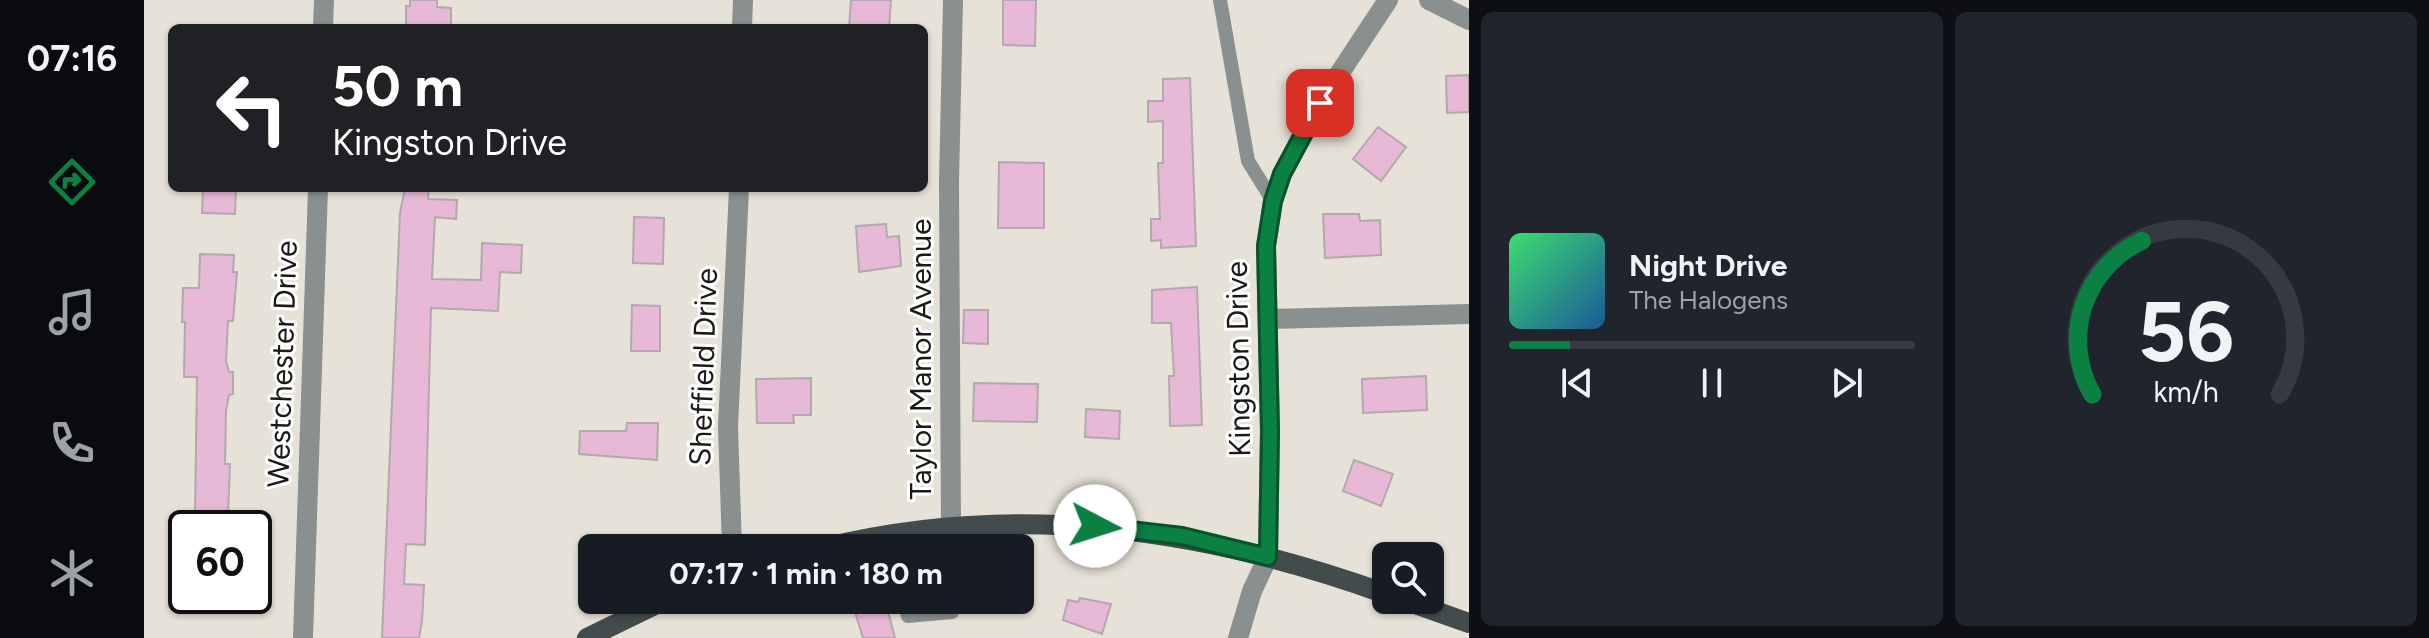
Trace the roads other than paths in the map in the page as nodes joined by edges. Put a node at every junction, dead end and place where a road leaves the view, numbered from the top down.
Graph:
1 (324, 0) edge
2 (743, 0) edge
3 (953, 0) edge
4 (1220, 0) edge
5 (1388, 0) edge
6 (1429, 0) edge
7 (1469, 20) edge
8 (323, 24) edge
9 (742, 24) edge
10 (318, 192) edge
11 (739, 192) edge
12 (1273, 201) junction
13 (1469, 314) edge
14 (1268, 319) junction
15 (951, 526) junction
16 (732, 534) edge
17 (918, 534) edge
18 (951, 534) edge
19 (1268, 557) junction
20 (1372, 590) edge
21 (636, 614) edge
22 (908, 614) edge
23 (930, 614) edge
24 (1444, 614) edge
25 (1469, 623) edge
26 (303, 638) edge
27 (587, 638) edge
28 (1238, 638) edge

1 - 8 street
2 - 9 street
3 - 15 street, Taylor Manor Avenue
4 - 12 lane
5 - 12 street, Kingston Drive
6 - 7 street
10 - 26 street, Westchester Drive
11 - 16 street, Sheffield Drive
12 - 14 street, Kingston Drive
13 - 14 street
14 - 19 street, Kingston Drive
15 - 17 main road
15 - 18 lane
15 - 19 main road
19 - 20 main road
19 - 28 street
21 - 27 main road
22 - 23 lane
24 - 25 main road

